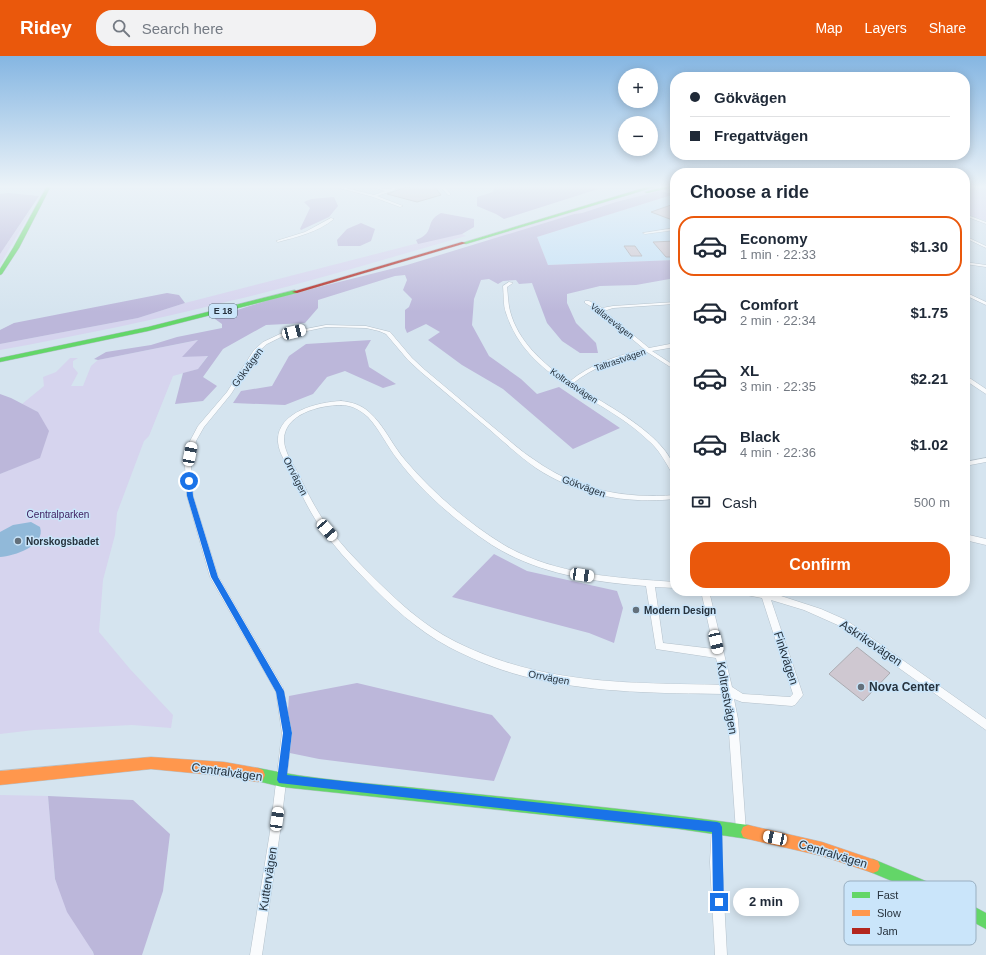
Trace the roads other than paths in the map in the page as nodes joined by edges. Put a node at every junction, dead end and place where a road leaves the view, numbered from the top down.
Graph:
1 (26, 228) edge
2 (318, 228) edge
3 (499, 228) edge
4 (514, 228) edge
5 (670, 229) edge
6 (645, 233) dead end
7 (970, 239) edge
8 (278, 241) dead end
9 (986, 247) edge
10 (970, 264) edge
11 (986, 266) edge
12 (0, 273) edge
13 (511, 283) dead end
14 (970, 296) edge
15 (587, 302) dead end
16 (670, 303) edge
17 (986, 304) edge
18 (601, 310) junction
19 (670, 346) edge
20 (648, 350) junction
21 (0, 352) edge
22 (0, 360) edge
23 (670, 365) edge
24 (970, 381) edge
25 (569, 384) junction
26 (986, 392) edge
27 (986, 460) edge
28 (970, 463) edge
29 (670, 464) edge
30 (670, 498) edge
31 (970, 538) edge
32 (986, 542) edge
33 (650, 583) junction
34 (670, 585) edge
35 (706, 596) edge
36 (765, 596) edge
37 (770, 596) edge
38 (720, 654) junction
39 (728, 690) junction
40 (986, 725) edge
41 (0, 778) edge
42 (282, 780) junction
43 (717, 827) junction
44 (741, 831) junction
45 (908, 881) edge
46 (976, 915) edge
47 (986, 921) edge
48 (256, 955) edge
49 (721, 955) edge

1 - 12 main road
2 - 8 street
3 - 21 main road, E 18
4 - 22 main road, E 18
5 - 6 street
7 - 9 street
10 - 11 street
13 - 25 street, Koltrastvägen
14 - 17 street
15 - 18 street, Vallarevägen
16 - 18 street
18 - 20 street, Vallarevägen
19 - 20 street, Taltrastvägen
20 - 23 street, Vallarevägen
20 - 25 street, Taltrastvägen
24 - 26 street
25 - 29 street, Koltrastvägen
27 - 28 street
30 - 42 street, Gökvägen
31 - 32 street
33 - 34 street, Orrvägen
33 - 38 street
33 - 39 street, Orrvägen
35 - 38 street, Koltrastvägen
36 - 39 street, Finkvägen
37 - 40 street, Askrikevägen
38 - 39 street, Koltrastvägen
39 - 44 street, Koltrastvägen
41 - 42 main road, Centralvägen
42 - 43 main road, Centralvägen
42 - 48 street, Kuttervägen
43 - 44 main road, Centralvägen
43 - 49 street
44 - 45 main road, Centralvägen
46 - 47 main road, Centralvägen

